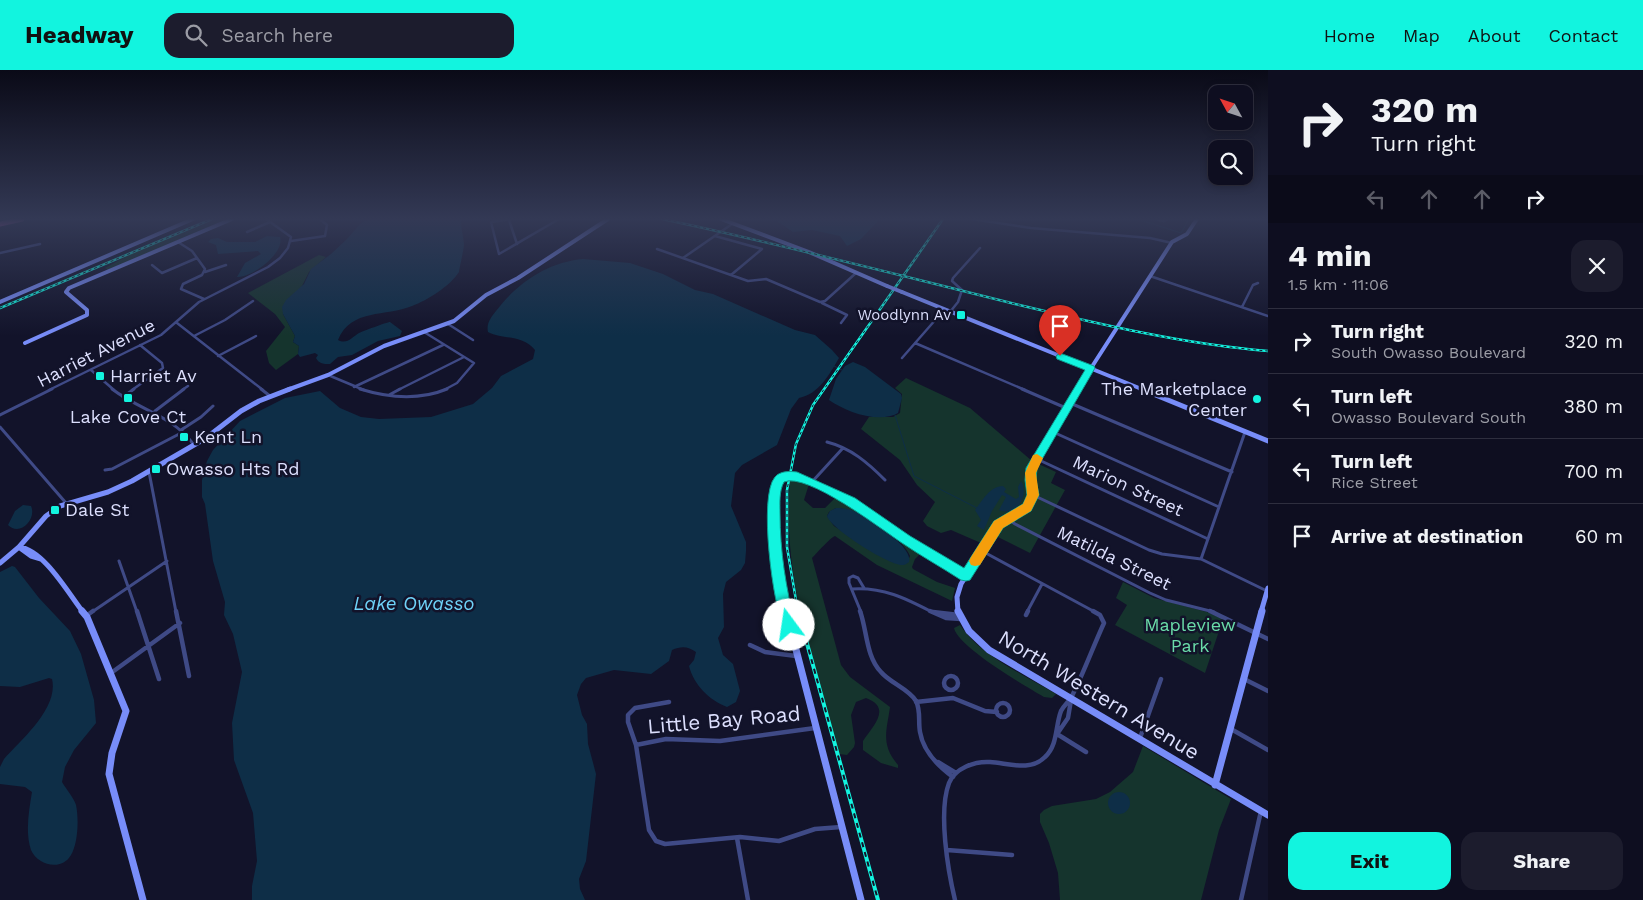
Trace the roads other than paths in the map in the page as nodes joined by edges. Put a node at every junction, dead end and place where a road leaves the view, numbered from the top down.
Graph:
1 (103, 258) edge
2 (141, 258) edge
3 (197, 258) joint
4 (279, 258) edge
5 (548, 258) edge
6 (683, 258) edge
7 (753, 258) edge
8 (819, 258) edge
9 (971, 258) edge
10 (1163, 258) edge
11 (152, 265) dead end
12 (226, 265) dead end
13 (204, 272) junction
14 (856, 273) junction
15 (731, 275) junction
16 (1150, 276) junction
17 (1258, 282) dead end
18 (204, 299) junction
19 (0, 302) edge
20 (254, 302) dead end
21 (821, 302) junction
22 (1242, 307) junction
23 (948, 311) junction
24 (1268, 316) edge
25 (177, 323) junction
26 (841, 323) dead end
27 (448, 324) junction
28 (424, 332) junction
29 (194, 336) junction
30 (256, 336) dead end
31 (473, 340) dead end
32 (25, 343) dead end
33 (915, 343) junction
34 (444, 344) junction
35 (140, 345) junction
36 (218, 356) junction
37 (465, 357) junction
38 (902, 358) dead end
39 (1090, 368) junction
40 (91, 370) junction
41 (328, 375) junction
42 (188, 386) dead end
43 (354, 387) junction
44 (270, 396) junction
45 (387, 396) junction
46 (123, 397) junction
47 (1070, 403) junction
48 (213, 406) dead end
49 (1067, 409) junction
50 (155, 411) junction
51 (0, 414) edge
52 (0, 427) edge
53 (182, 431) junction
54 (1245, 431) junction
55 (1053, 432) junction
56 (1268, 440) edge
57 (827, 442) dead end
58 (194, 445) junction
59 (843, 448) junction
60 (1037, 459) junction
61 (105, 470) dead end
62 (149, 472) junction
63 (1232, 472) junction
64 (885, 480) dead end
65 (811, 482) junction
66 (1033, 495) junction
67 (66, 503) junction
68 (1219, 507) junction
69 (1007, 518) junction
70 (1208, 539) junction
71 (19, 547) junction
72 (982, 551) junction
73 (1201, 559) junction
74 (119, 561) dead end
75 (168, 561) junction
76 (0, 563) edge
77 (966, 576) junction
78 (1042, 584) junction
79 (129, 586) junction
80 (864, 588) junction
81 (852, 589) junction
82 (1268, 590) edge
83 (1026, 615) dead end
84 (86, 616) junction
85 (960, 617) junction
86 (180, 623) junction
87 (1256, 633) junction
88 (1268, 639) edge
89 (148, 646) junction
90 (750, 646) dead end
91 (797, 656) junction
92 (110, 673) junction
93 (189, 676) dead end
94 (1244, 678) junction
95 (159, 679) dead end
96 (1161, 679) dead end
97 (952, 689) dead end
98 (1268, 692) edge
99 (953, 698) junction
100 (1071, 699) junction
101 (669, 702) dead end
102 (916, 702) junction
103 (997, 712) dead end
104 (816, 728) junction
105 (1230, 728) junction
106 (1057, 734) junction
107 (1140, 740) junction
108 (636, 745) junction
109 (1268, 750) edge
110 (1086, 752) dead end
111 (955, 775) junction
112 (1215, 785) junction
113 (1261, 811) junction
114 (1268, 815) edge
115 (842, 826) junction
116 (737, 838) junction
117 (947, 850) junction
118 (1012, 855) dead end
119 (143, 900) edge
120 (748, 900) edge
121 (861, 900) edge
122 (955, 900) edge
123 (1241, 900) edge

1 - 19 street
2 - 32 street
3 - 11 street
3 - 13 street
4 - 18 street, Harriet Avenue
5 - 27 street
6 - 15 street
7 - 15 street
8 - 14 street
9 - 23 street
10 - 16 street
12 - 13 street
13 - 18 street
14 - 21 street
14 - 23 street, bridge
15 - 21 street
16 - 22 street
16 - 39 street
17 - 22 street
18 - 25 street, Harriet Avenue
20 - 29 street
21 - 26 street
22 - 24 street
23 - 33 street
23 - 39 street
25 - 29 street
25 - 35 street, Harriet Avenue
27 - 28 street
27 - 31 street
28 - 34 street
28 - 41 street
29 - 36 street
30 - 36 street
33 - 38 street
33 - 49 street
34 - 37 street
34 - 43 street
35 - 40 street, Harriet Avenue
35 - 46 street
36 - 44 street
37 - 45 street
37 - 45 street
39 - 47 street
39 - 54 street
40 - 46 street
40 - 51 street, Harriet Avenue
41 - 43 street
41 - 44 street
42 - 50 street
43 - 45 street
44 - 58 street
46 - 50 street
47 - 49 street
47 - 63 street
48 - 53 street
49 - 55 street
50 - 53 street
52 - 67 street
53 - 58 street
53 - 61 street
54 - 56 street
54 - 63 street
55 - 60 street
55 - 68 street
57 - 59 street
58 - 62 street
59 - 64 street
59 - 65 street
60 - 66 street
60 - 70 street, Marion Street
62 - 67 street
62 - 75 street
63 - 68 street
65 - 77 street
65 - 91 street
66 - 69 street
66 - 73 street
67 - 71 street
68 - 70 street
69 - 72 street
69 - 87 street, Matilda Street
70 - 73 street
71 - 76 street
71 - 84 street
72 - 77 street
72 - 78 street
73 - 82 street
74 - 79 street
75 - 79 street
75 - 86 street
77 - 85 street
78 - 83 street
78 - 100 street
79 - 84 street
79 - 89 street
80 - 81 street
80 - 81 street
80 - 85 street
81 - 102 street
82 - 87 street
84 - 92 street
85 - 100 street, North Western Avenue
86 - 89 street
86 - 93 street
87 - 88 street, Matilda Street
87 - 94 street
89 - 92 street
89 - 95 street
90 - 91 street
91 - 104 street
92 - 119 street
94 - 98 street
94 - 105 street
96 - 107 street
97 - 99 street
99 - 102 street
99 - 103 street
100 - 106 street
100 - 106 street
100 - 107 street, North Western Avenue
101 - 108 street
102 - 111 street
104 - 108 street, Little Bay Road
104 - 115 street
105 - 109 street
105 - 112 street
106 - 110 street
106 - 111 street
107 - 112 street, North Western Avenue
108 - 116 street
111 - 117 street
112 - 113 street, North Western Avenue
113 - 114 street, North Western Avenue
113 - 123 street
115 - 116 street
115 - 121 street
116 - 120 street
117 - 118 street
117 - 122 street

